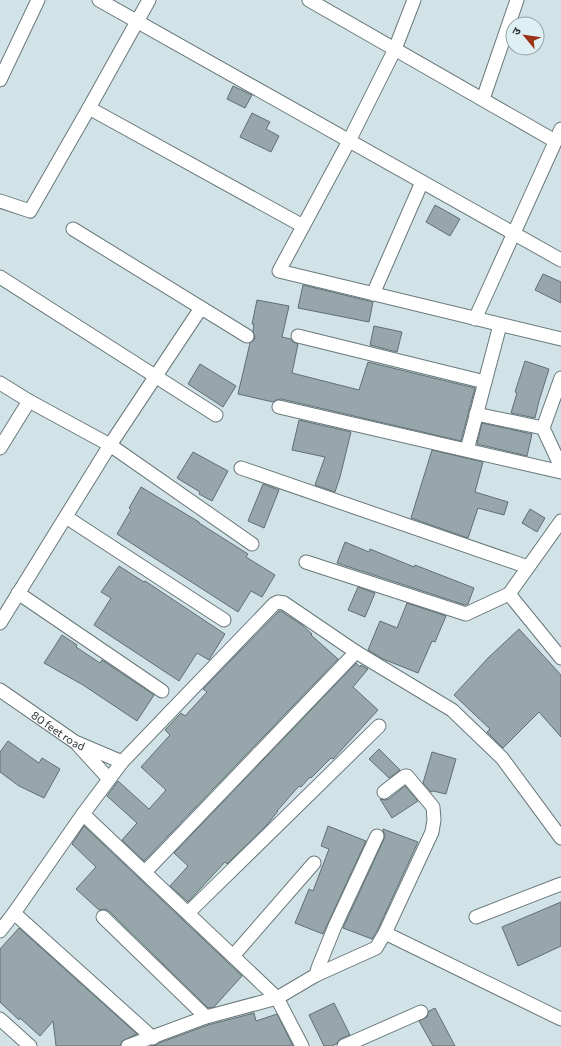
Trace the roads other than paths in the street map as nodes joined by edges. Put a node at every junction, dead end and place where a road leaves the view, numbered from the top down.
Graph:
1 (38, 0) edge
2 (99, 0) edge
3 (149, 0) edge
4 (309, 0) edge
5 (414, 0) edge
6 (517, 0) edge
7 (137, 21) junction
8 (395, 49) junction
9 (0, 80) edge
10 (484, 99) junction
11 (89, 108) junction
12 (561, 129) edge
13 (349, 141) junction
14 (555, 141) junction
15 (422, 182) junction
16 (0, 201) edge
17 (304, 226) junction
18 (73, 229) dead end
19 (513, 233) junction
20 (561, 260) edge
21 (0, 277) edge
22 (373, 294) junction
23 (201, 308) junction
24 (475, 318) junction
25 (500, 325) junction
26 (247, 336) dead end
27 (298, 336) dead end
28 (561, 339) edge
29 (155, 376) junction
30 (561, 378) edge
31 (0, 382) edge
32 (485, 382) junction
33 (28, 401) junction
34 (278, 407) dead end
35 (476, 414) junction
36 (216, 415) dead end
37 (543, 428) junction
38 (110, 445) junction
39 (0, 448) edge
40 (467, 450) junction
41 (561, 467) edge
42 (241, 468) dead end
43 (561, 472) edge
44 (66, 517) junction
45 (561, 521) edge
46 (252, 544) dead end
47 (306, 562) dead end
48 (528, 567) junction
49 (18, 593) junction
50 (509, 594) junction
51 (224, 620) dead end
52 (0, 623) edge
53 (356, 652) junction
54 (561, 658) edge
55 (0, 690) edge
56 (162, 691) dead end
57 (379, 726) dead end
58 (75, 742) junction
59 (122, 762) junction
60 (109, 779) junction
61 (384, 792) dead end
62 (83, 814) junction
63 (377, 836) dead end
64 (561, 838) edge
65 (314, 863) dead end
66 (145, 872) junction
67 (561, 884) edge
68 (14, 913) junction
69 (188, 913) junction
70 (103, 917) dead end
71 (476, 917) dead end
72 (0, 930) edge
73 (385, 933) junction
74 (233, 956) junction
75 (316, 975) junction
76 (277, 998) junction
77 (421, 1012) dead end
78 (206, 1017) junction
79 (0, 1019) edge
80 (561, 1019) edge
81 (153, 1038) junction
82 (30, 1046) edge
83 (128, 1046) edge
84 (302, 1046) edge
85 (344, 1046) edge

1 - 9 street
2 - 7 street
3 - 7 street
4 - 8 street
5 - 8 street
6 - 10 street
7 - 11 street
7 - 13 street
8 - 10 street
8 - 13 street
10 - 14 street
11 - 16 street
11 - 17 street
12 - 14 street
13 - 15 street
13 - 17 street
14 - 19 street
15 - 19 street
15 - 22 street
17 - 22 street
18 - 23 street
19 - 20 street
19 - 24 street
21 - 29 street
22 - 24 street
23 - 26 street
23 - 29 street
24 - 25 street
25 - 28 street
25 - 32 street
27 - 32 street
29 - 36 street
29 - 38 street
30 - 37 street
31 - 33 street
32 - 35 street
33 - 38 street
33 - 39 street
34 - 40 street
35 - 37 street
35 - 40 street
37 - 41 street
38 - 44 street
38 - 46 street
40 - 43 street
42 - 48 street
44 - 49 street
44 - 51 street
45 - 48 street
47 - 50 street
48 - 50 street
49 - 52 street
49 - 56 street
50 - 54 street
53 - 59 street
53 - 64 street
53 - 66 street
55 - 58 street, 80 feet road
57 - 69 street
58 - 59 street, 80 feet road
58 - 60 street
59 - 60 street
60 - 62 street
61 - 73 street
62 - 66 street
62 - 68 street
63 - 75 street
65 - 74 street
66 - 69 street
67 - 71 street
68 - 72 street
68 - 81 street
69 - 74 street
70 - 78 street
73 - 75 street
73 - 80 street
74 - 76 street
75 - 76 street
76 - 78 street
76 - 84 street
77 - 85 street
78 - 81 street
79 - 82 street
81 - 83 street

